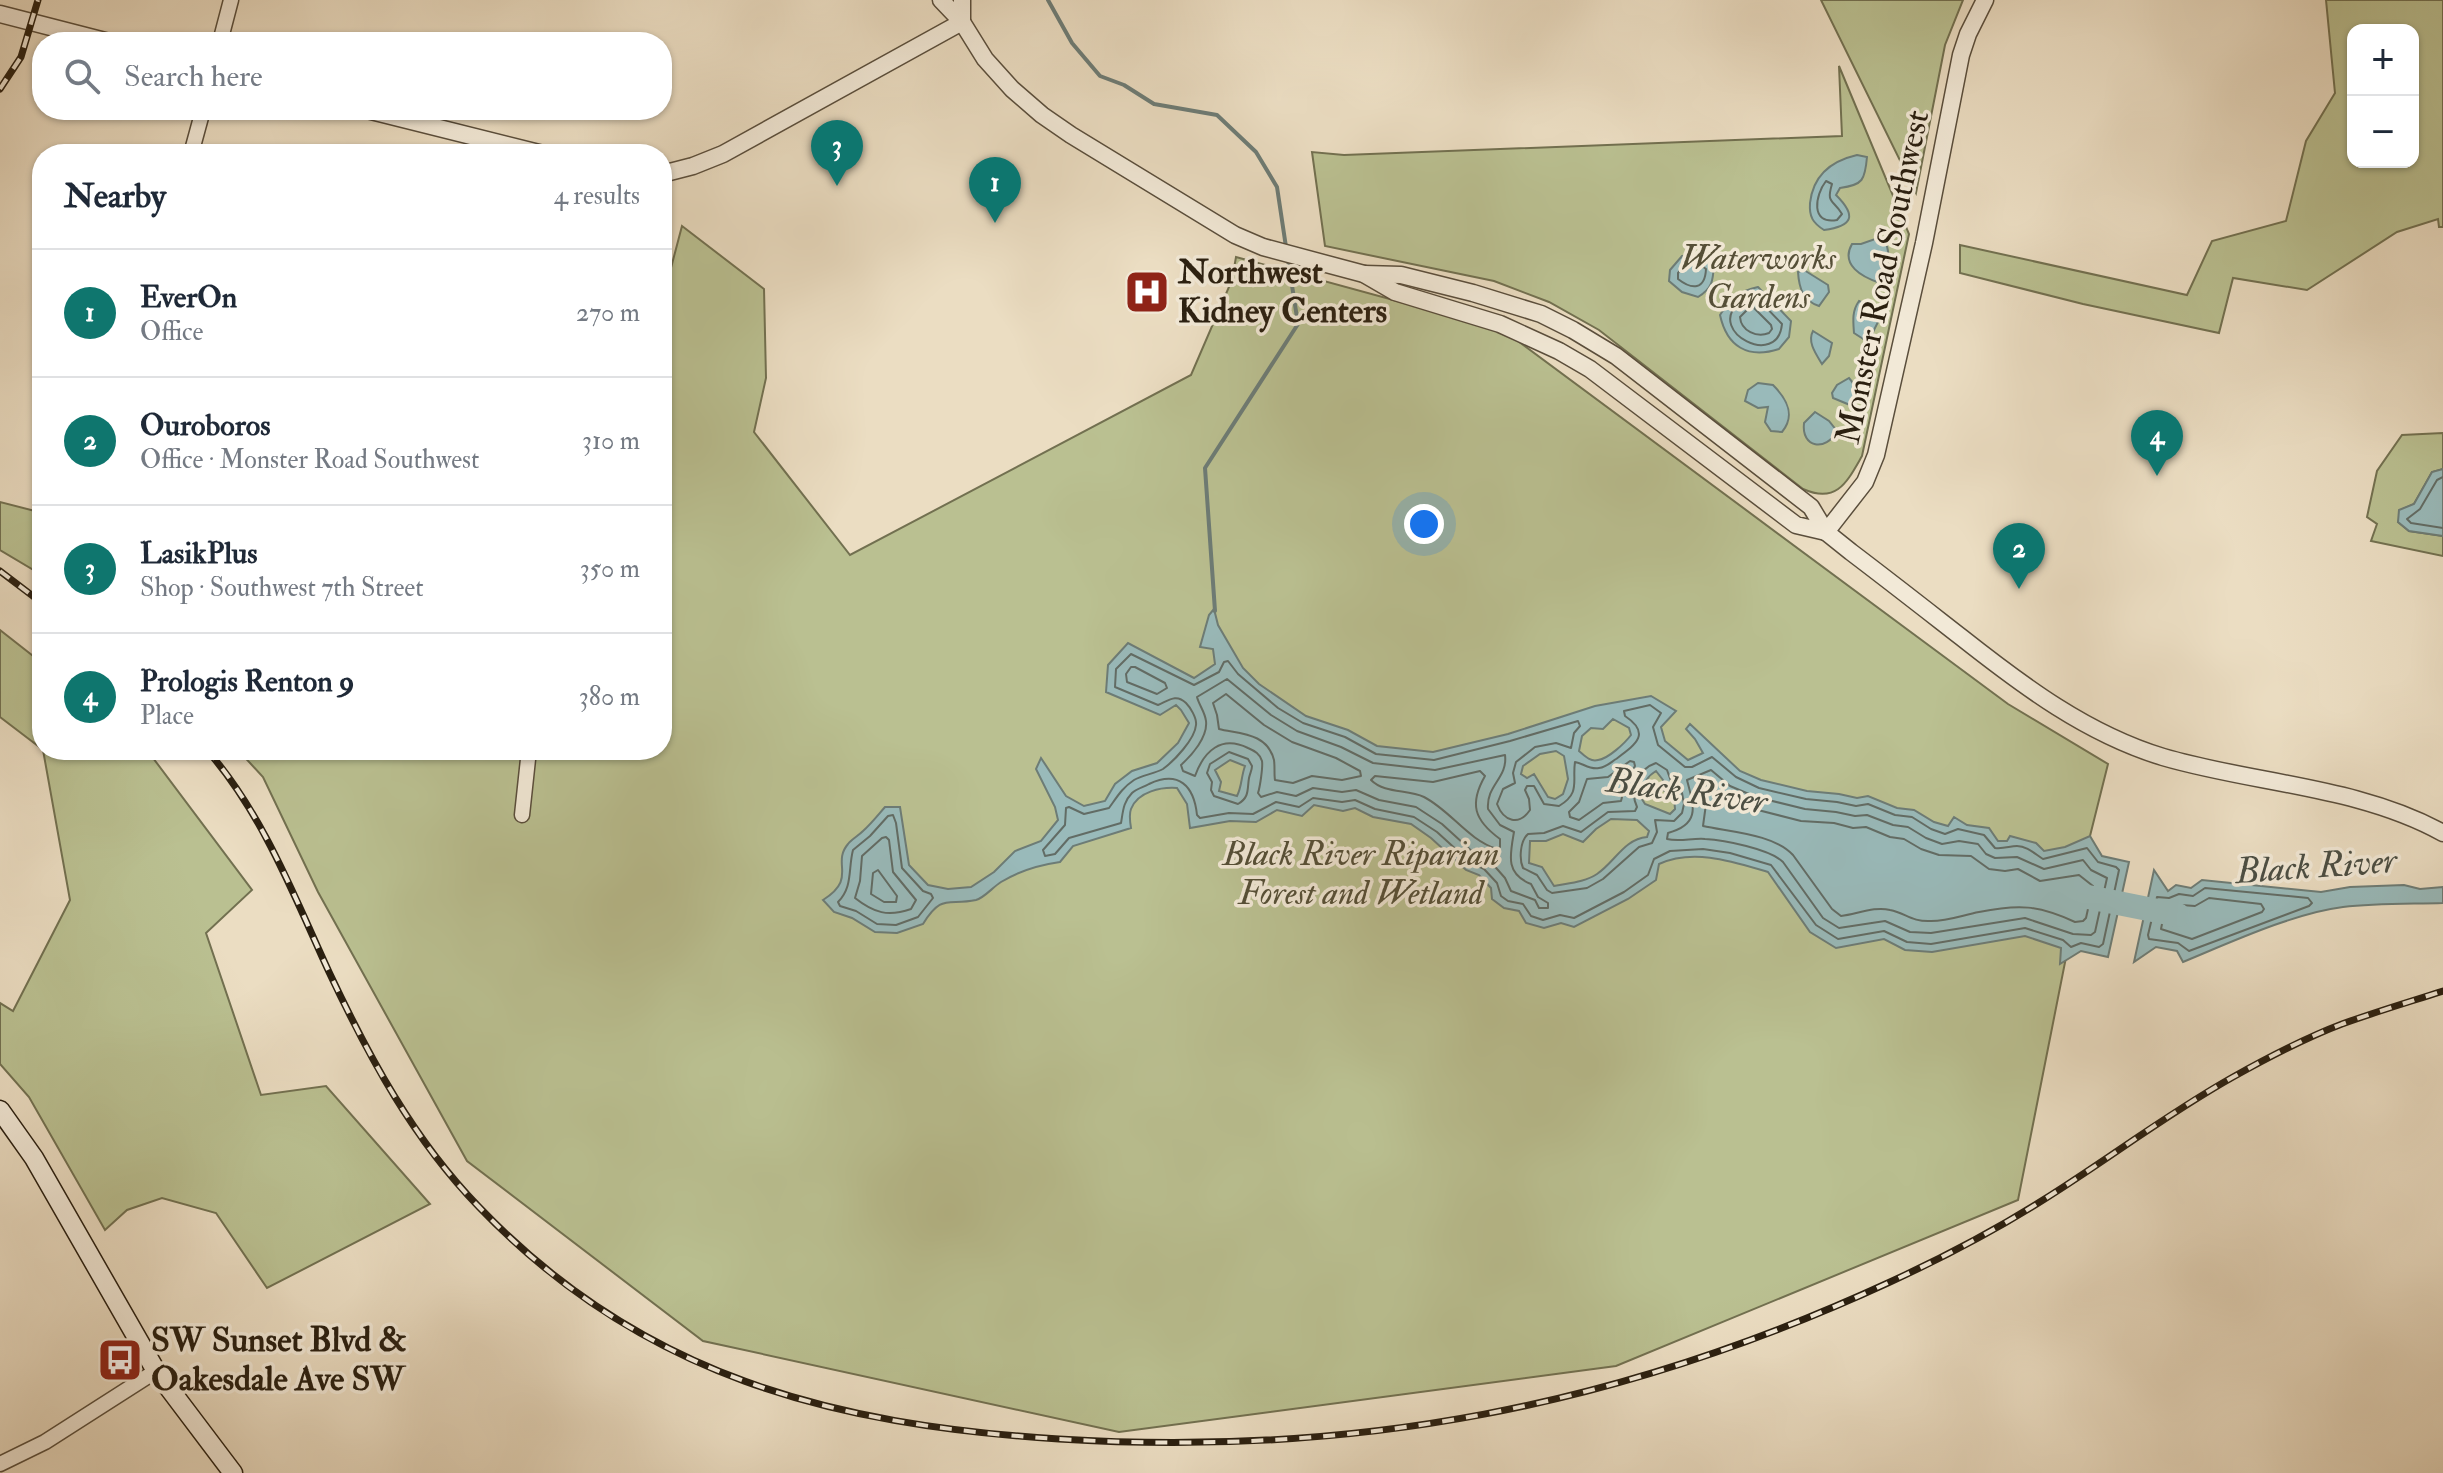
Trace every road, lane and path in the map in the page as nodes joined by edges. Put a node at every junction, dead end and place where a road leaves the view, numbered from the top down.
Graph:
1 (231, 0) edge
2 (941, 0) edge
3 (962, 0) edge
4 (1985, 0) edge
5 (0, 14) edge
6 (962, 22) junction
7 (70, 32) edge
8 (223, 32) edge
9 (200, 120) edge
10 (407, 120) edge
11 (194, 144) edge
12 (503, 144) edge
13 (672, 171) edge
14 (1364, 274) junction
15 (1826, 532) junction
16 (528, 760) edge
17 (522, 815) dead end
18 (2443, 833) edge
19 (0, 1110) edge
20 (156, 1371) junction
21 (0, 1464) edge
22 (9, 1473) edge
23 (233, 1473) edge

1 - 8 street
2 - 6 street
3 - 6 street
4 - 15 street, Monster Road Southwest
5 - 7 street
6 - 13 street
6 - 14 street
9 - 11 street
10 - 12 street
14 - 15 street
14 - 15 street
15 - 18 street
16 - 17 street
19 - 20 main road
20 - 21 street
20 - 23 main road
21 - 22 street

